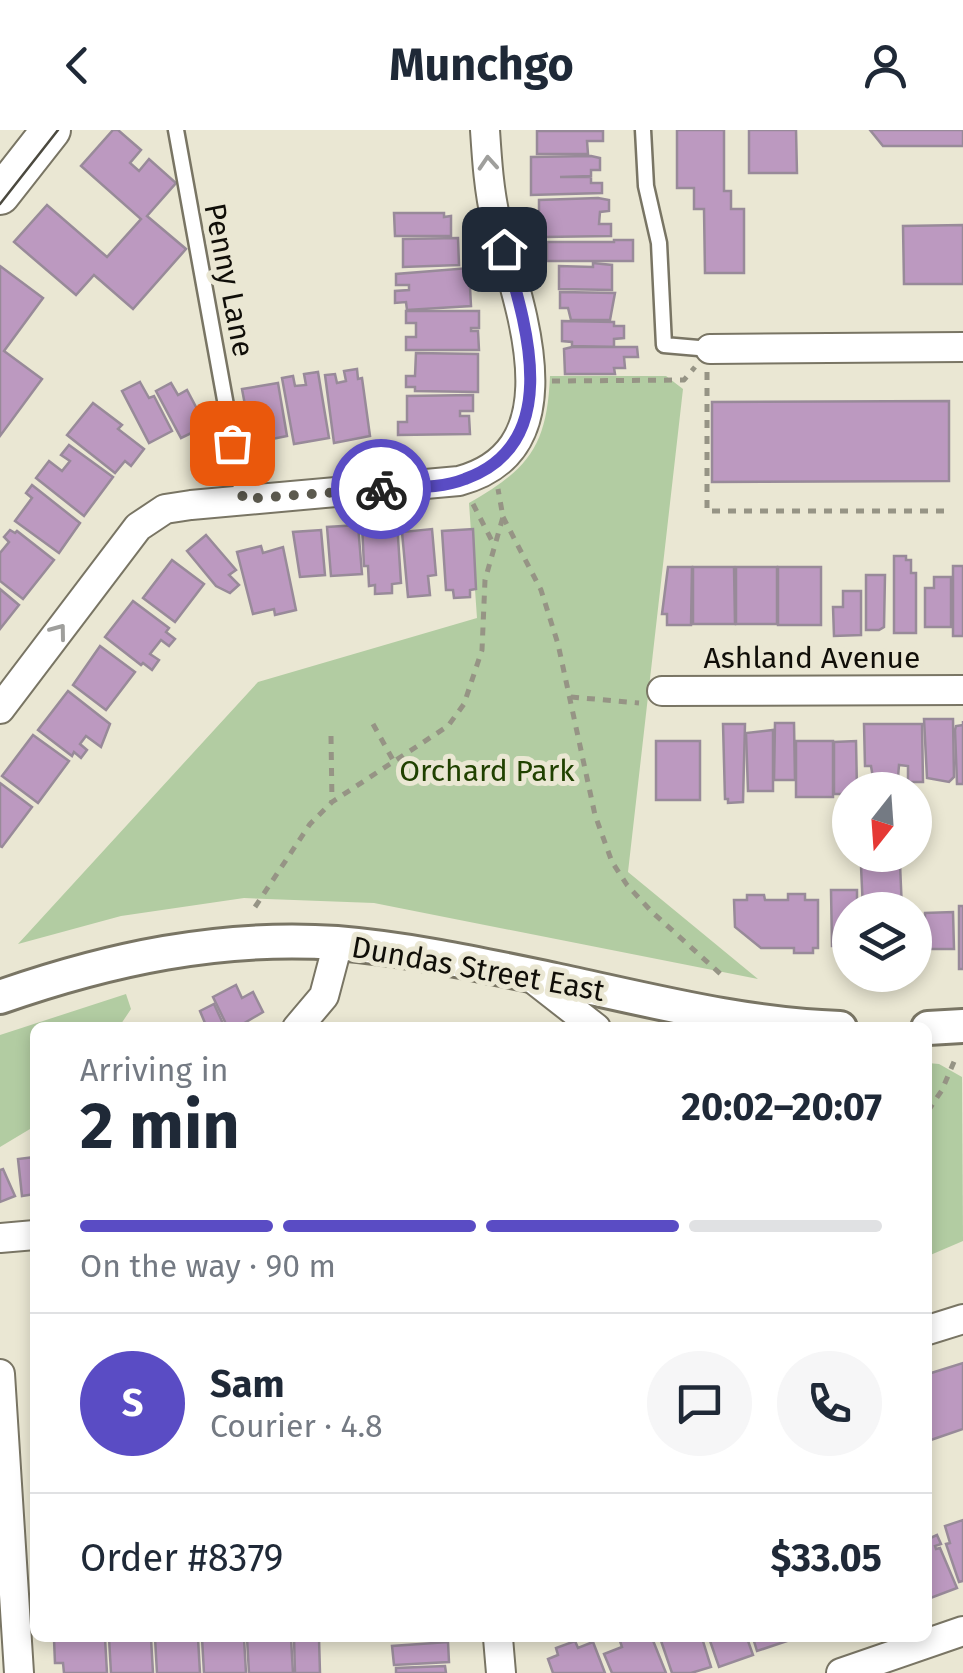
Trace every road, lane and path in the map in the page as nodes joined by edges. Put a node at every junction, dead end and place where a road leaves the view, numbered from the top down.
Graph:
1 (51, 130) edge
2 (176, 130) edge
3 (485, 130) edge
4 (643, 130) edge
5 (0, 194) edge
6 (963, 348) edge
7 (710, 349) junction
8 (548, 380) dead end
9 (490, 467) junction
10 (458, 481) junction
11 (243, 499) junction
12 (948, 511) dead end
13 (502, 517) junction
14 (494, 546) junction
15 (963, 690) edge
16 (569, 696) junction
17 (650, 697) joint
18 (0, 709) edge
19 (373, 724) dead end
20 (331, 736) dead end
21 (393, 760) junction
22 (332, 802) junction
23 (255, 907) dead end
24 (338, 944) junction
25 (527, 974) junction
26 (725, 978) dead end
27 (0, 997) edge
28 (302, 1022) edge
29 (588, 1022) edge
30 (774, 1022) edge
31 (932, 1030) edge
32 (959, 1042) edge
33 (932, 1105) edge
34 (30, 1235) edge
35 (0, 1238) edge
36 (963, 1319) edge
37 (932, 1329) edge
38 (0, 1374) edge
39 (24, 1578) edge
40 (963, 1631) edge
41 (498, 1642) edge
42 (931, 1642) edge
43 (932, 1642) edge
44 (19, 1673) edge
45 (501, 1673) edge
46 (840, 1673) edge

1 - 5 main road
2 - 11 lane, Penny Lane
9 -> 3 street
4 - 7 lane
6 - 7 street
7 - 8 path
7 - 12 path
9 - 10 street
9 - 13 path
10 - 11 street
10 - 14 path
18 -> 11 street
13 - 14 path
13 - 16 path
14 - 21 path
15 - 17 street, Ashland Avenue
16 - 17 path
16 - 26 path
19 - 21 path
20 - 22 path
21 - 22 path
22 - 23 path
24 - 25 street, Dundas Street East
24 - 27 street, Dundas Street East
24 - 28 street
25 - 29 street
25 - 30 street, Dundas Street East
31 - 32 street
32 - 33 path
34 - 35 street
36 - 37 street
38 - 39 street
39 - 44 street
40 - 43 street
41 - 45 street
42 - 46 street

